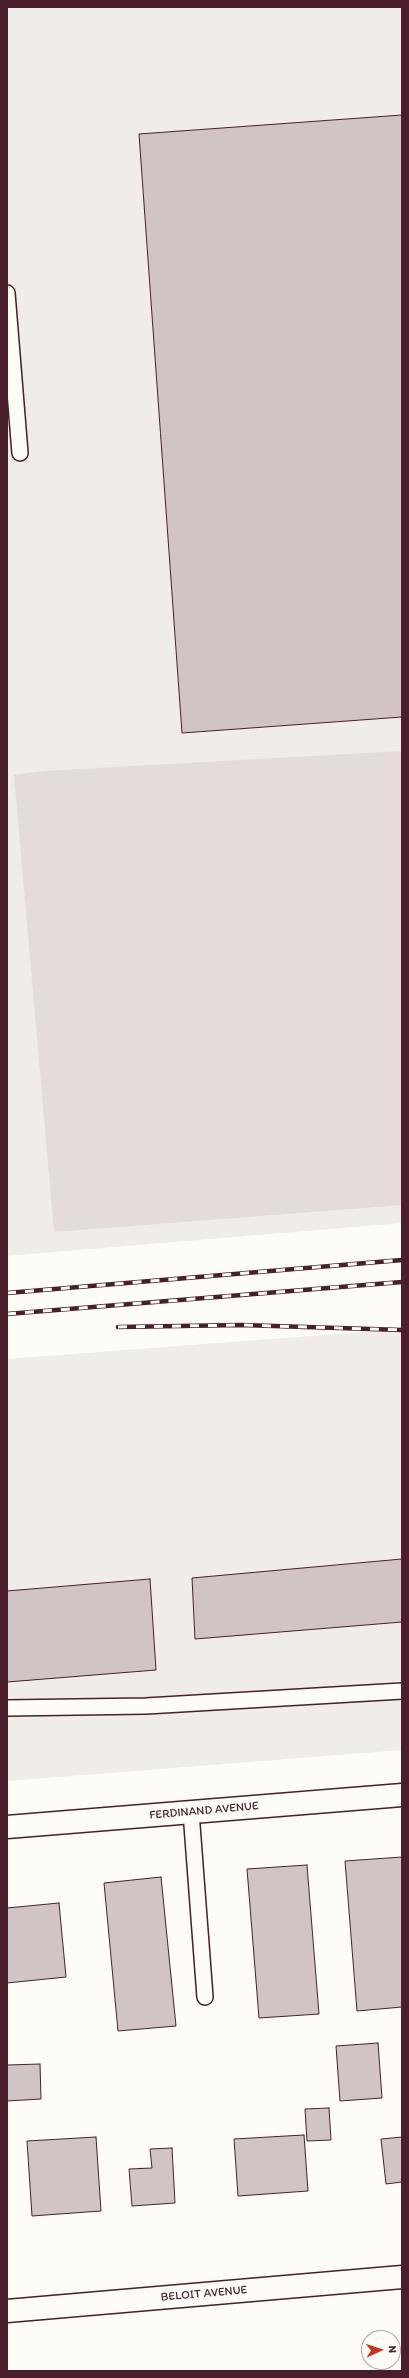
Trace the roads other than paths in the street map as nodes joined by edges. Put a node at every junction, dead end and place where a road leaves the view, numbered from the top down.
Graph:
1 (7, 293) edge
2 (20, 453) dead end
3 (402, 1691) edge
4 (7, 1708) edge
5 (402, 1796) edge
6 (191, 1812) junction
7 (7, 1827) edge
8 (205, 1997) dead end
9 (402, 2277) edge
10 (7, 2311) edge

1 - 2 lane
3 - 4 lane
5 - 6 street, FERDINAND AVENUE
6 - 7 street, FERDINAND AVENUE
6 - 8 lane
9 - 10 street, BELOIT AVENUE

